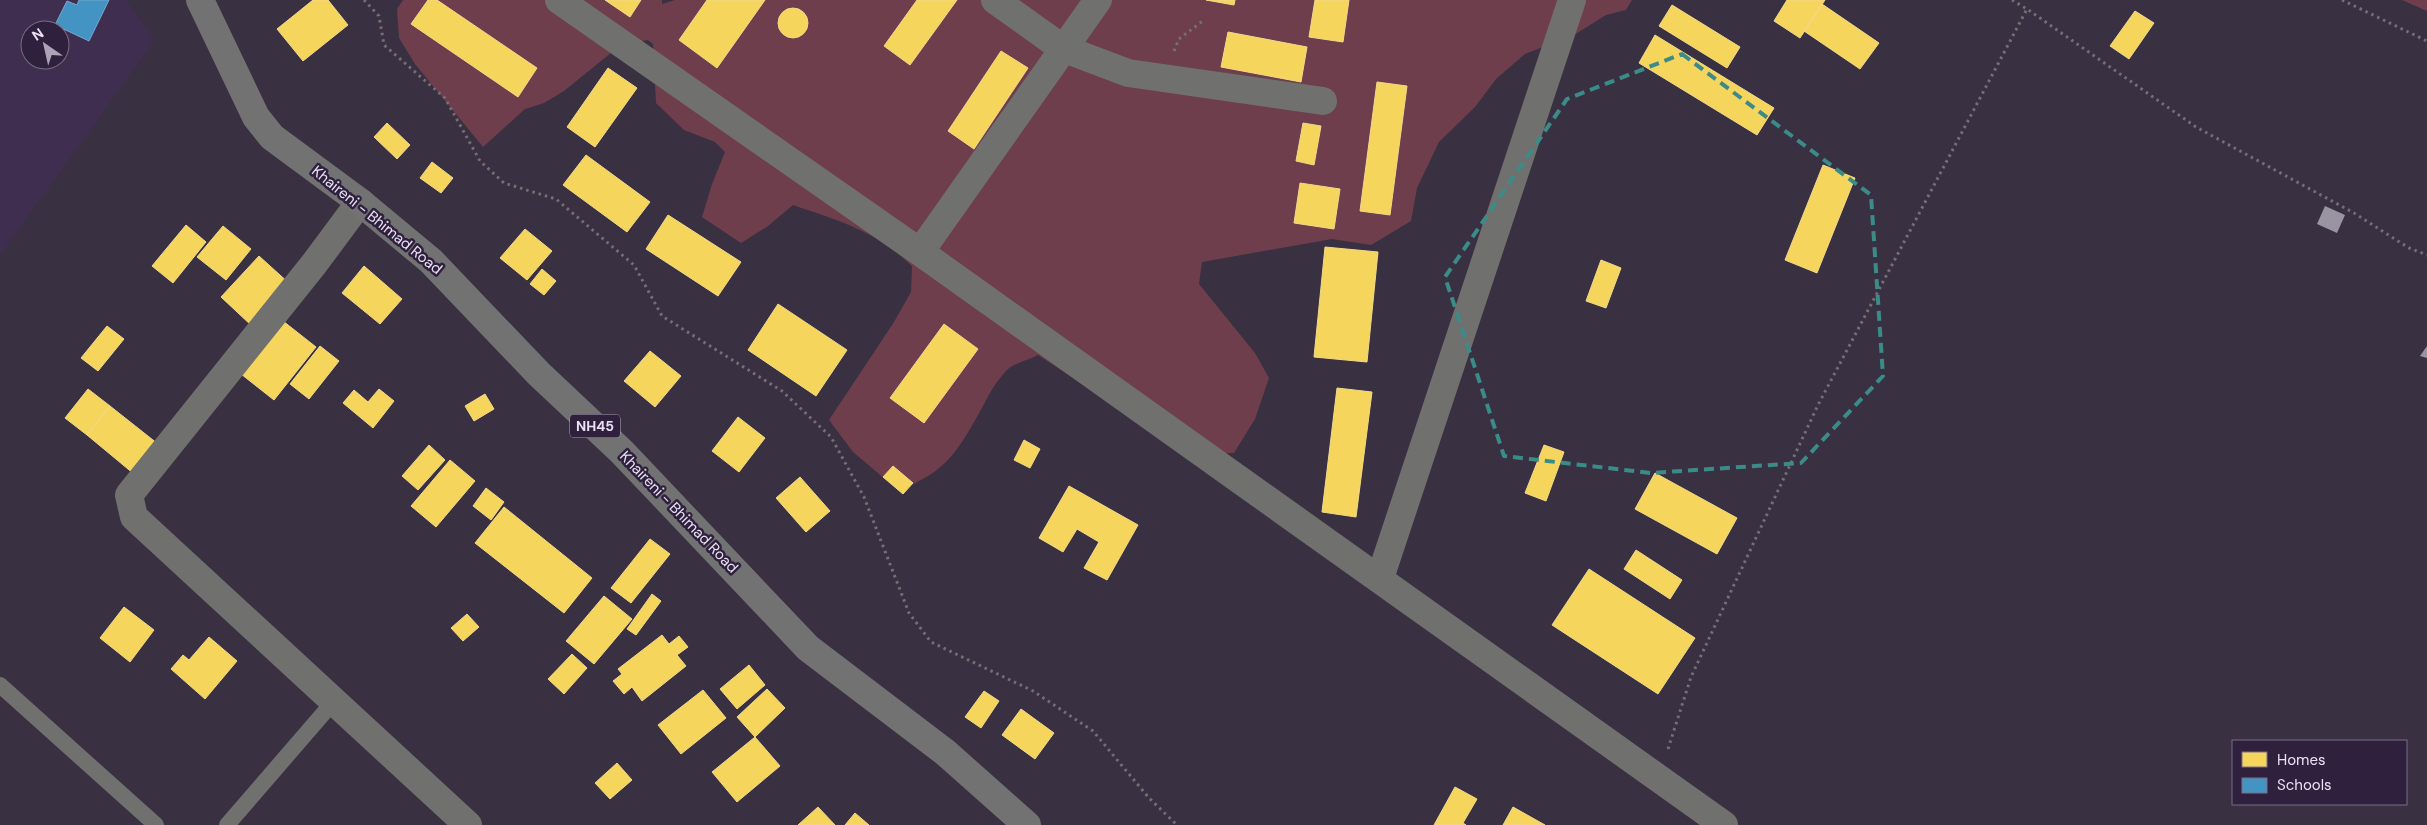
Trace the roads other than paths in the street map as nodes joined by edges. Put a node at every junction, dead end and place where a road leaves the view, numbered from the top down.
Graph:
1 (200, 0) edge
2 (559, 0) edge
3 (995, 0) edge
4 (1098, 0) edge
5 (1572, 0) edge
6 (1062, 48) junction
7 (1323, 101) dead end
8 (360, 202) junction
9 (920, 252) junction
10 (1380, 578) junction
11 (0, 685) edge
12 (335, 700) junction
13 (456, 821) edge
14 (156, 825) edge
15 (227, 825) edge
16 (1027, 825) edge
17 (1724, 825) edge

1 - 8 main road, Khaireni - Bhimad Road / NH45
2 - 9 street
3 - 6 street
4 - 6 street
5 - 10 street
6 - 7 street
6 - 9 street
8 - 12 street
8 - 16 main road, Khaireni - Bhimad Road / NH45
9 - 10 street
10 - 17 street
11 - 14 lane
12 - 13 street
12 - 15 lane

